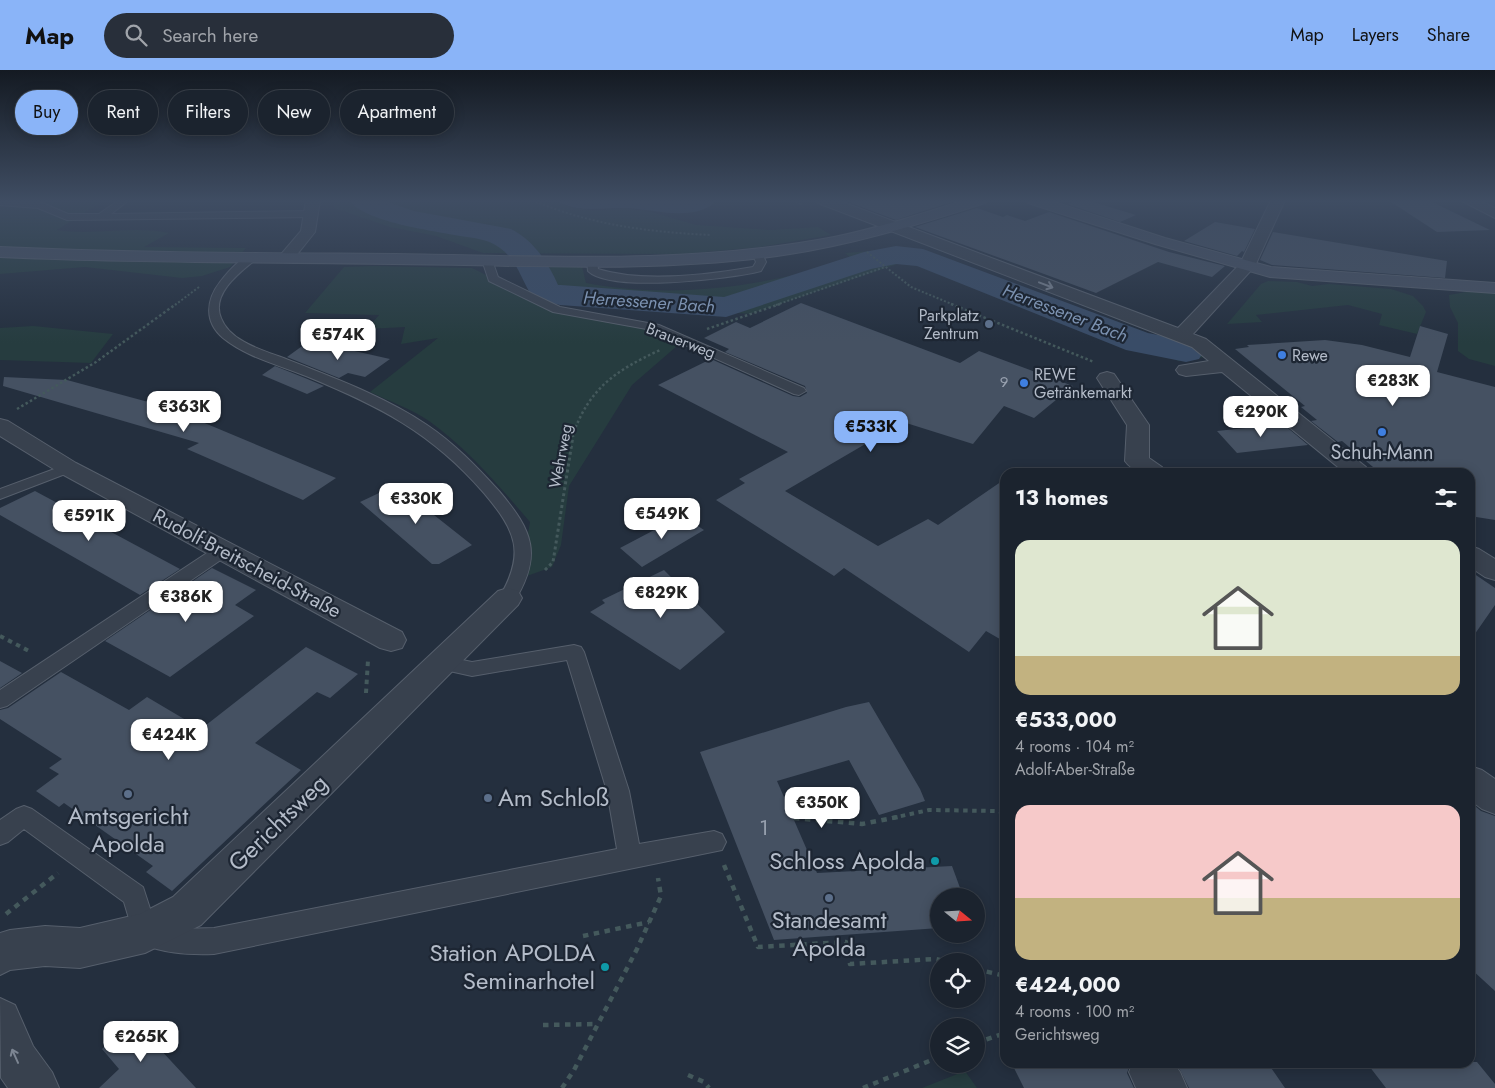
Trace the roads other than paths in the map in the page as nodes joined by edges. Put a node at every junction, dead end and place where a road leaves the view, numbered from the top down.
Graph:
1 (295, 248) edge
2 (794, 248) edge
3 (949, 248) edge
4 (1183, 248) edge
5 (1256, 248) edge
6 (0, 252) edge
7 (251, 258) junction
8 (284, 259) junction
9 (487, 260) junction
10 (1247, 266) junction
11 (1495, 288) edge
12 (1182, 336) junction
13 (1227, 365) junction
14 (1186, 370) dead end
15 (1107, 378) road end
16 (799, 391) dead end
17 (8, 418) edge
18 (68, 468) junction
19 (1148, 468) edge
20 (1353, 468) edge
21 (0, 494) edge
22 (222, 551) junction
23 (1475, 558) edge
24 (1495, 571) edge
25 (512, 592) joint
26 (391, 640) road end
27 (443, 663) junction
28 (0, 700) edge
29 (1475, 784) edge
30 (1495, 798) edge
31 (0, 834) edge
32 (714, 842) road end
33 (630, 857) junction
34 (145, 934) junction
35 (0, 954) edge
36 (0, 1020) edge
37 (36, 1088) edge

1 - 8 street
2 - 9 main road
3 -> 12 street
4 - 10 main road
5 - 10 street
6 - 7 main road
7 - 8 main road
7 - 25 lane
8 - 9 main road
9 - 16 lane, Brauerweg
10 - 11 main road
10 - 12 street
12 - 13 street
13 - 14 street
13 - 20 street
15 - 19 street
17 - 18 street, Rudolf-Breitscheid-Straße
18 - 21 lane
18 - 22 street, Rudolf-Breitscheid-Straße
22 - 26 street, Rudolf-Breitscheid-Straße
22 - 28 lane
23 - 24 street
25 - 27 street, Gerichtsweg
27 - 33 lane
27 - 34 street, Gerichtsweg
29 - 30 street
31 - 34 lane
32 - 33 lane
33 - 34 lane
34 - 35 street, Gerichtsweg
37 -> 36 street

